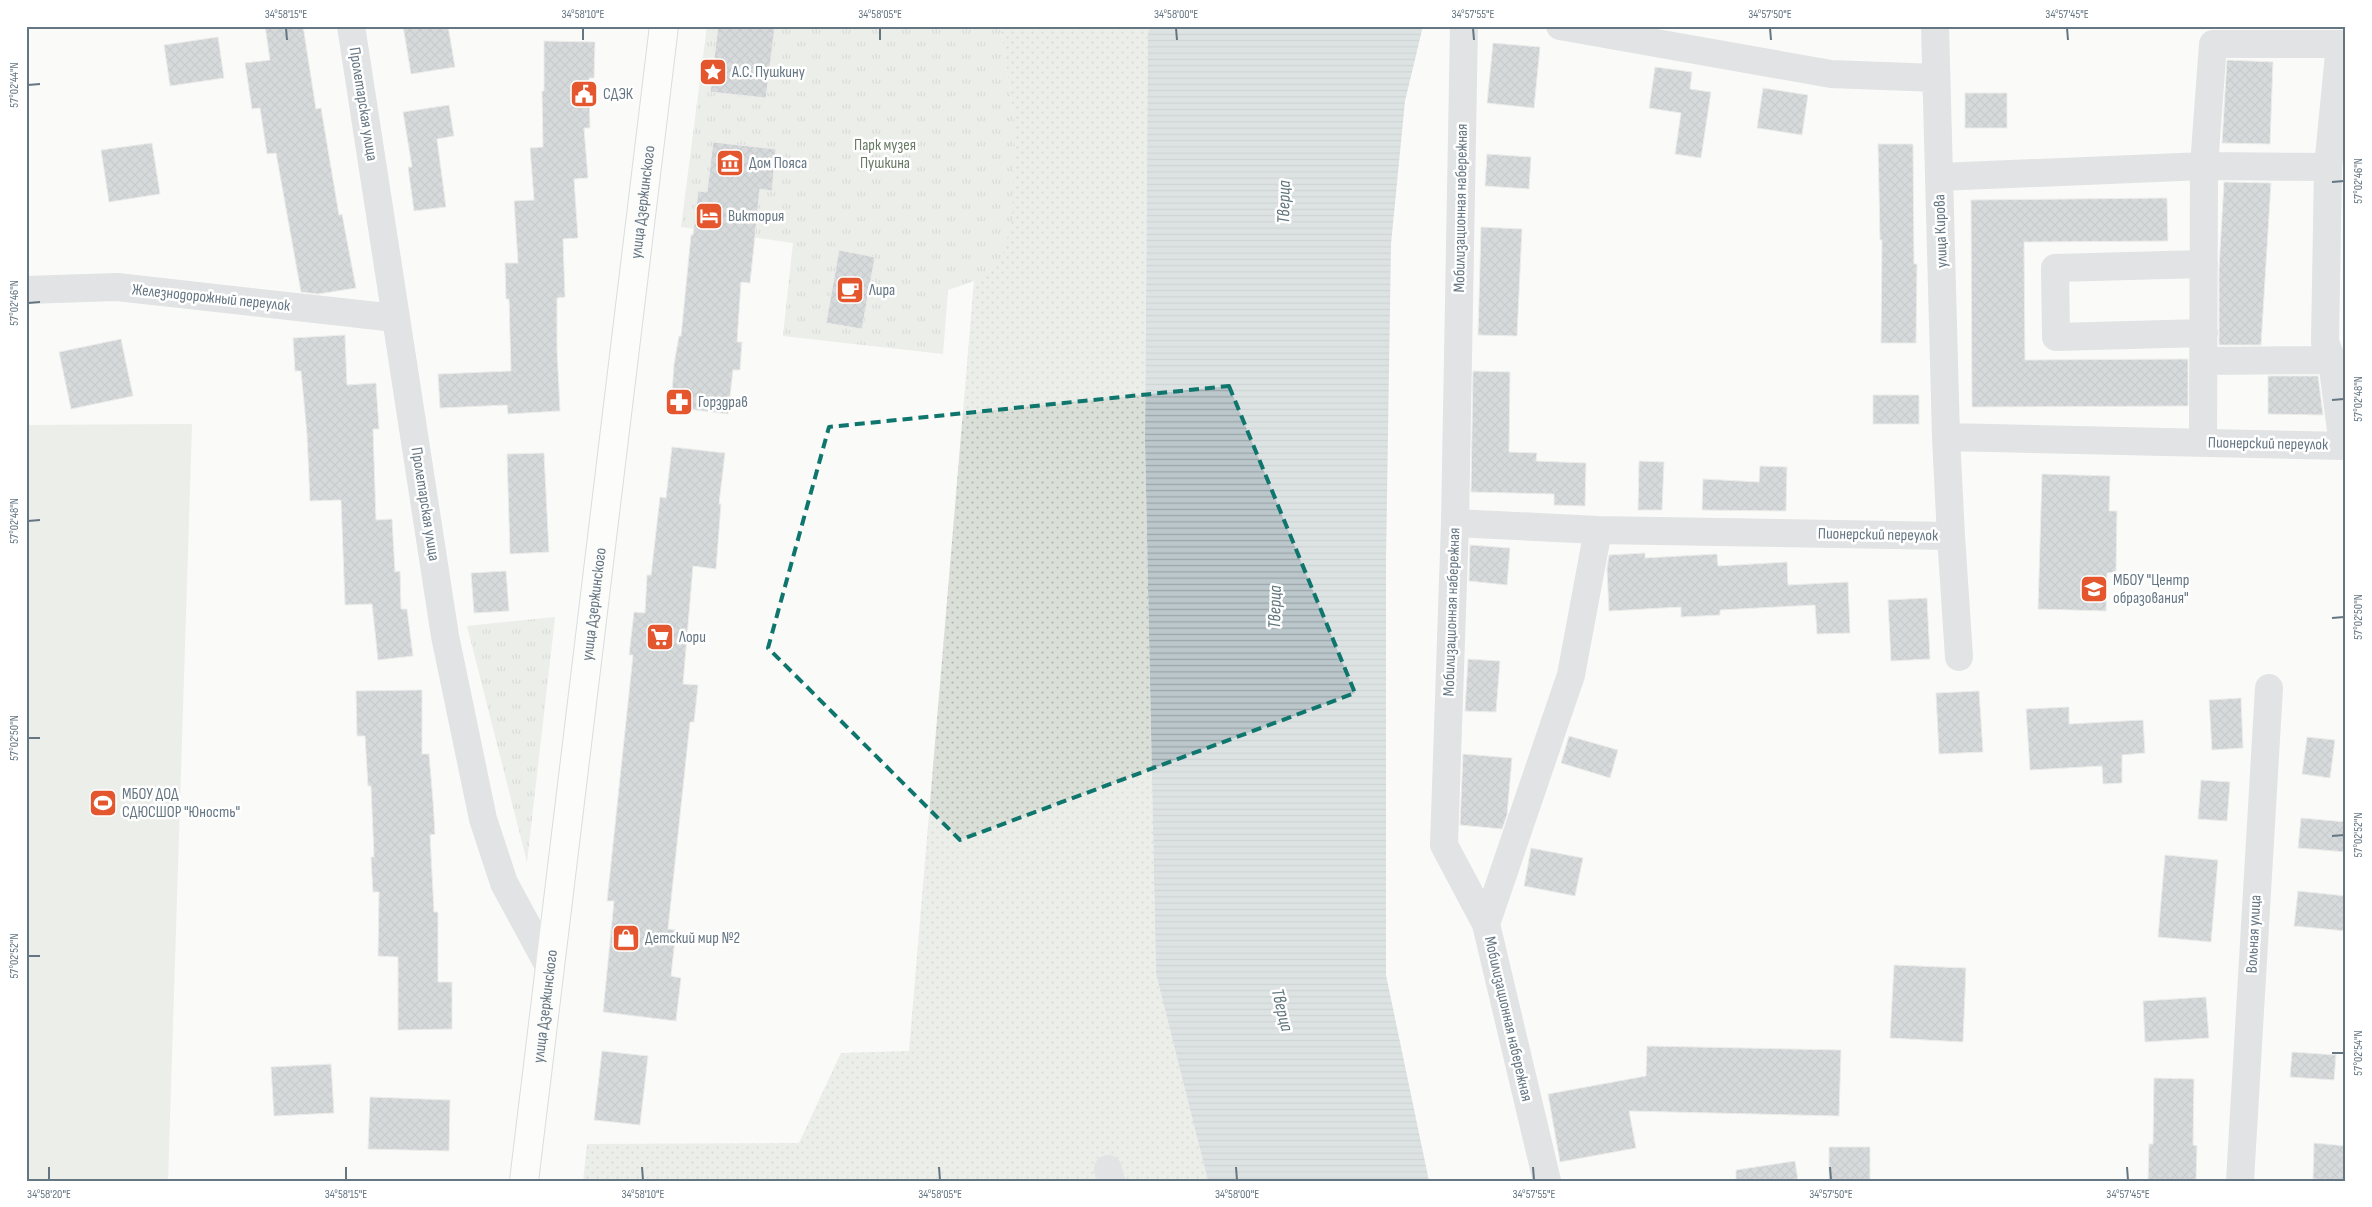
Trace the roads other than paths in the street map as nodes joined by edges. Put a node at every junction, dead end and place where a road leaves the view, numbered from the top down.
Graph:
1 (351, 26) edge
2 (664, 26) edge
3 (1464, 26) edge
4 (1560, 26) edge
5 (1935, 26) edge
6 (2213, 35) edge
7 (2343, 44) edge
8 (1936, 78) junction
9 (2204, 166) junction
10 (2328, 167) junction
11 (1939, 177) junction
12 (2204, 264) junction
13 (26, 290) edge
14 (395, 318) junction
15 (2204, 333) junction
16 (2332, 360) junction
17 (2204, 361) junction
18 (1946, 437) junction
19 (2204, 442) junction
20 (2345, 446) edge
21 (1455, 523) junction
22 (1598, 530) junction
23 (1951, 536) junction
24 (1959, 657) dead end
25 (2269, 688) dead end
26 (1486, 924) junction
27 (550, 968) junction
28 (524, 1181) edge
29 (1547, 1181) edge
30 (2240, 1181) edge

1 - 14 street, Пролетарская улица
2 - 27 main road, улица Дзержинского
3 - 21 street, Мобилизационная набережная
4 - 8 street
5 - 8 street, улица Кирова
6 - 7 street
6 - 9 street
7 - 10 street
8 - 11 street, улица Кирова
9 - 10 street
9 - 11 street
9 - 12 street
10 - 16 street
11 - 18 street, улица Кирова
12 - 15 street
12 - 15 street
13 - 14 street, Железнодорожный переулок
14 - 27 street, Пролетарская улица
15 - 17 street
16 - 17 street
16 - 20 street
17 - 19 street
18 - 19 street, Пионерский переулок
18 - 23 street, Пионерский переулок
19 - 20 street, Пионерский переулок
21 - 22 street, Пионерский переулок
21 - 26 street, Мобилизационная набережная
22 - 23 street, Пионерский переулок
22 - 26 street
23 - 24 street
25 - 30 street, Вольная улица
26 - 29 street, Мобилизационная набережная
27 - 28 main road, улица Дзержинского

